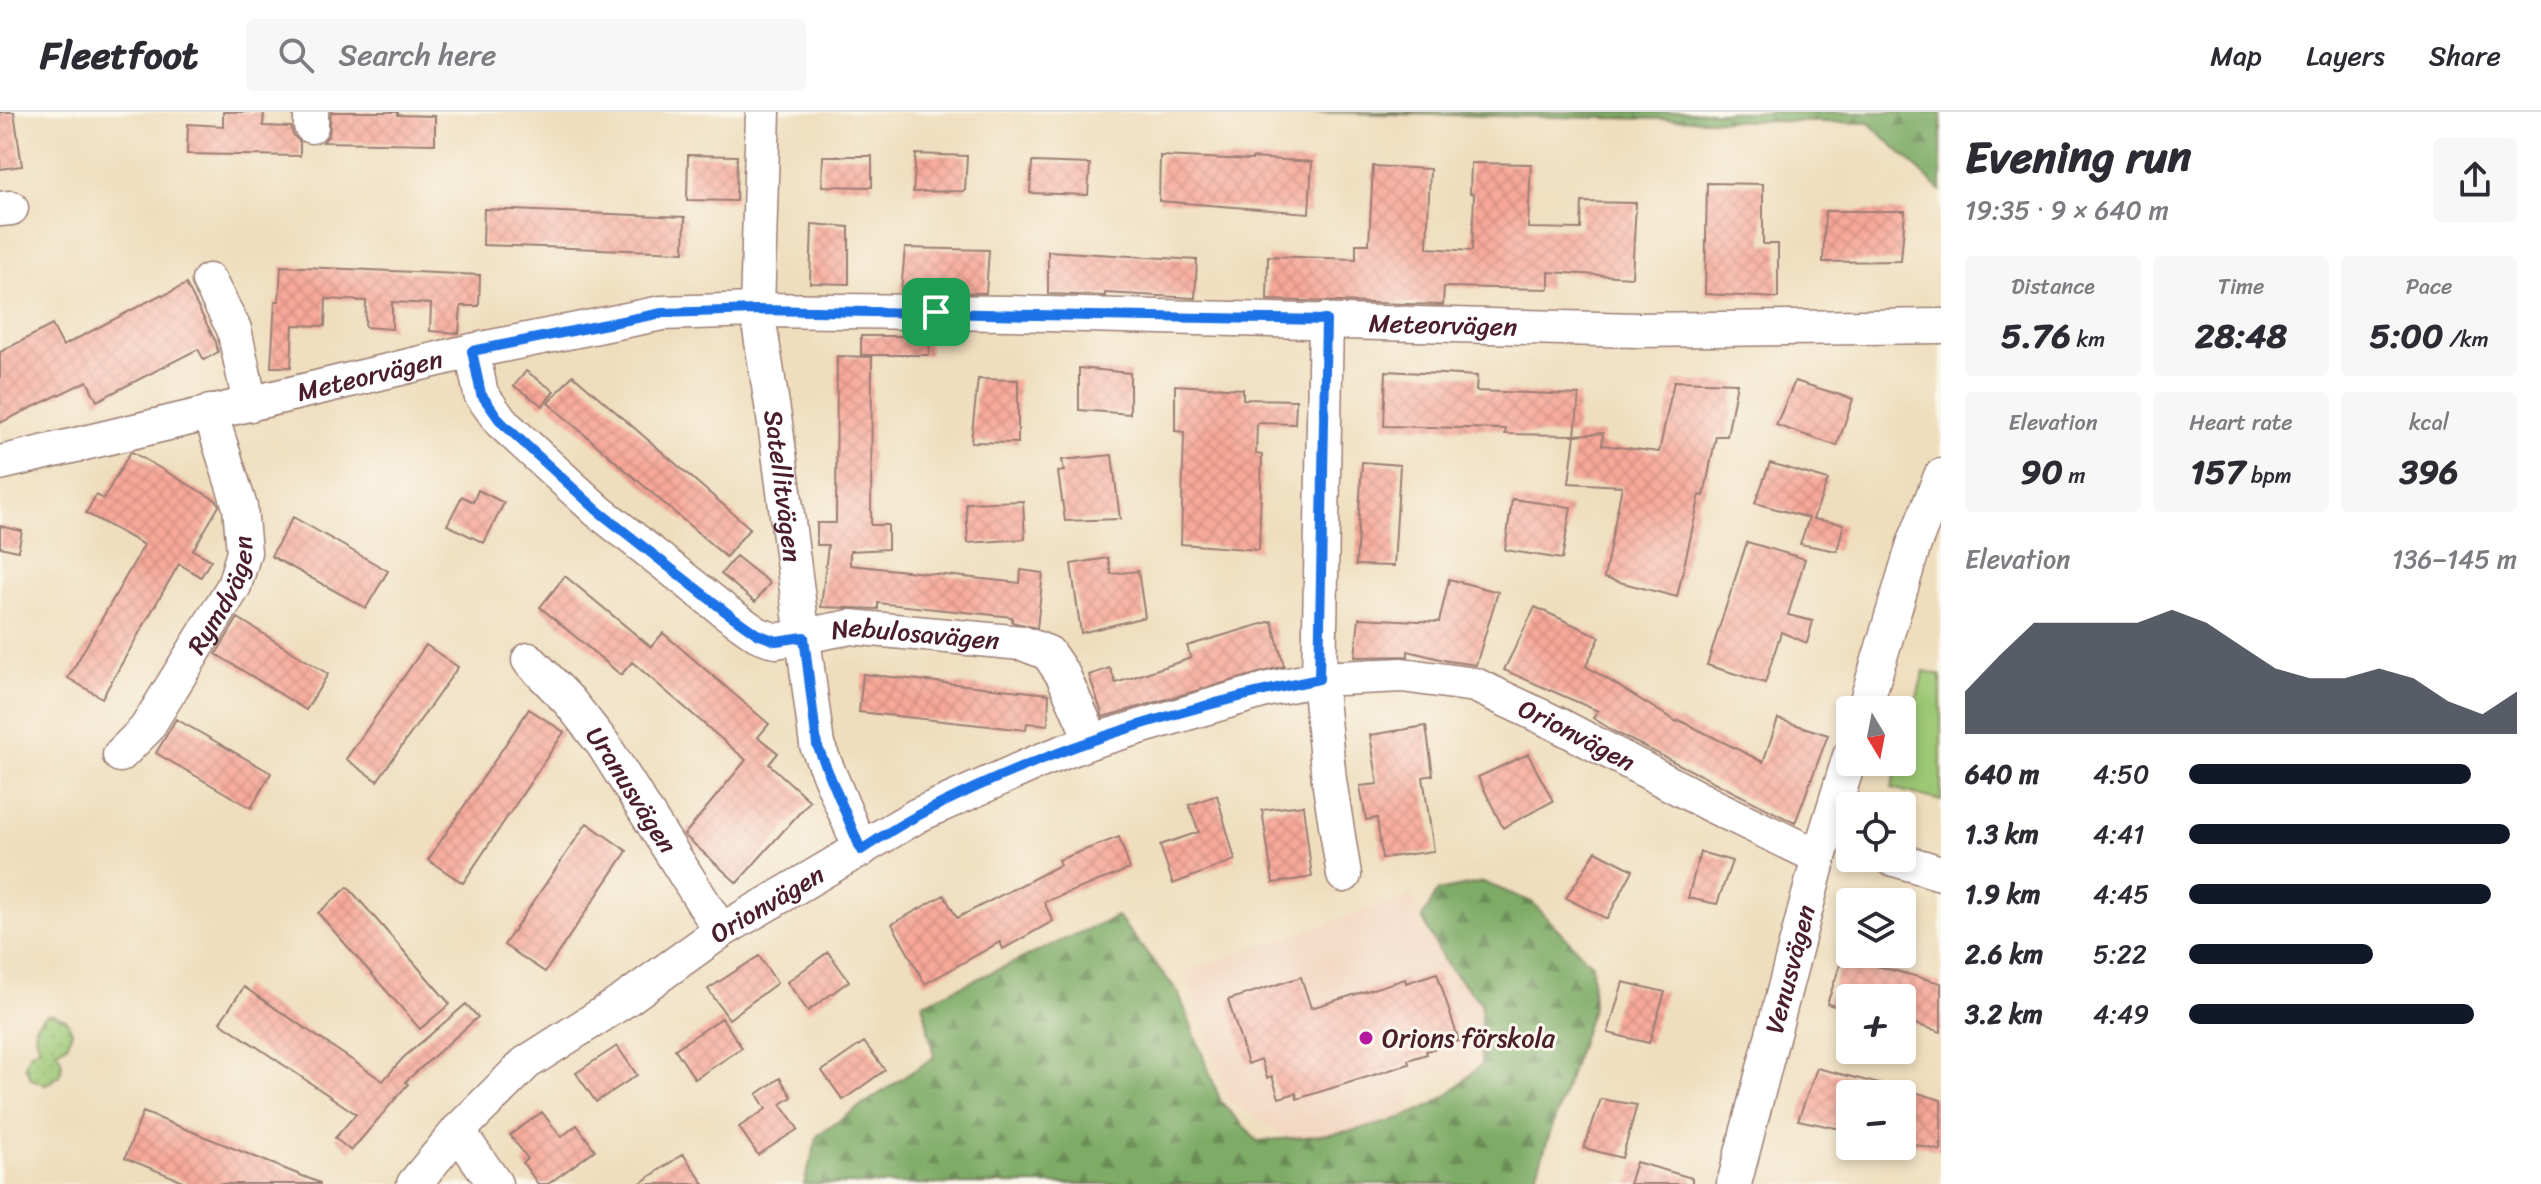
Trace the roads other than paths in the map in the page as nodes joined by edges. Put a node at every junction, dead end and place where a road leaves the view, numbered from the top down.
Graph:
1 (763, 112) edge
2 (209, 281) dead end
3 (757, 310) junction
4 (1326, 320) junction
5 (1941, 326) edge
6 (472, 351) junction
7 (250, 404) junction
8 (210, 412) junction
9 (0, 463) edge
10 (1941, 476) edge
11 (804, 637) junction
12 (529, 660) dead end
13 (1319, 679) junction
14 (1868, 696) edge
15 (1092, 741) junction
16 (120, 755) dead end
17 (1846, 776) edge
18 (1831, 847) edge
19 (861, 850) junction
20 (1916, 866) edge
21 (1941, 873) edge
22 (1344, 875) dead end
23 (721, 931) junction
24 (458, 1131) junction
25 (414, 1184) edge
26 (495, 1184) edge
27 (1734, 1184) edge

1 - 3 street, Satellitvägen
2 - 7 street
3 - 4 street, Meteorvägen
3 - 6 street, Meteorvägen
3 - 11 street, Satellitvägen
4 - 5 street, Meteorvägen
4 - 13 street
6 - 7 street, Meteorvägen
6 - 11 street, Nebulosavägen
7 - 8 street, Meteorvägen
8 - 9 street, Meteorvägen
8 - 16 street, Rymdvägen
10 - 14 street
11 - 15 street, Nebulosavägen
11 - 19 street, Satellitvägen
12 - 23 street, Uranusvägen
13 - 15 street, Orionvägen
13 - 18 street, Orionvägen
13 - 22 street
15 - 19 street, Orionvägen
17 - 18 street, Venusvägen
18 - 27 street, Venusvägen
19 - 23 street, Orionvägen
20 - 21 street
23 - 24 street, Orionvägen
24 - 25 street, Orionvägen
24 - 26 street

